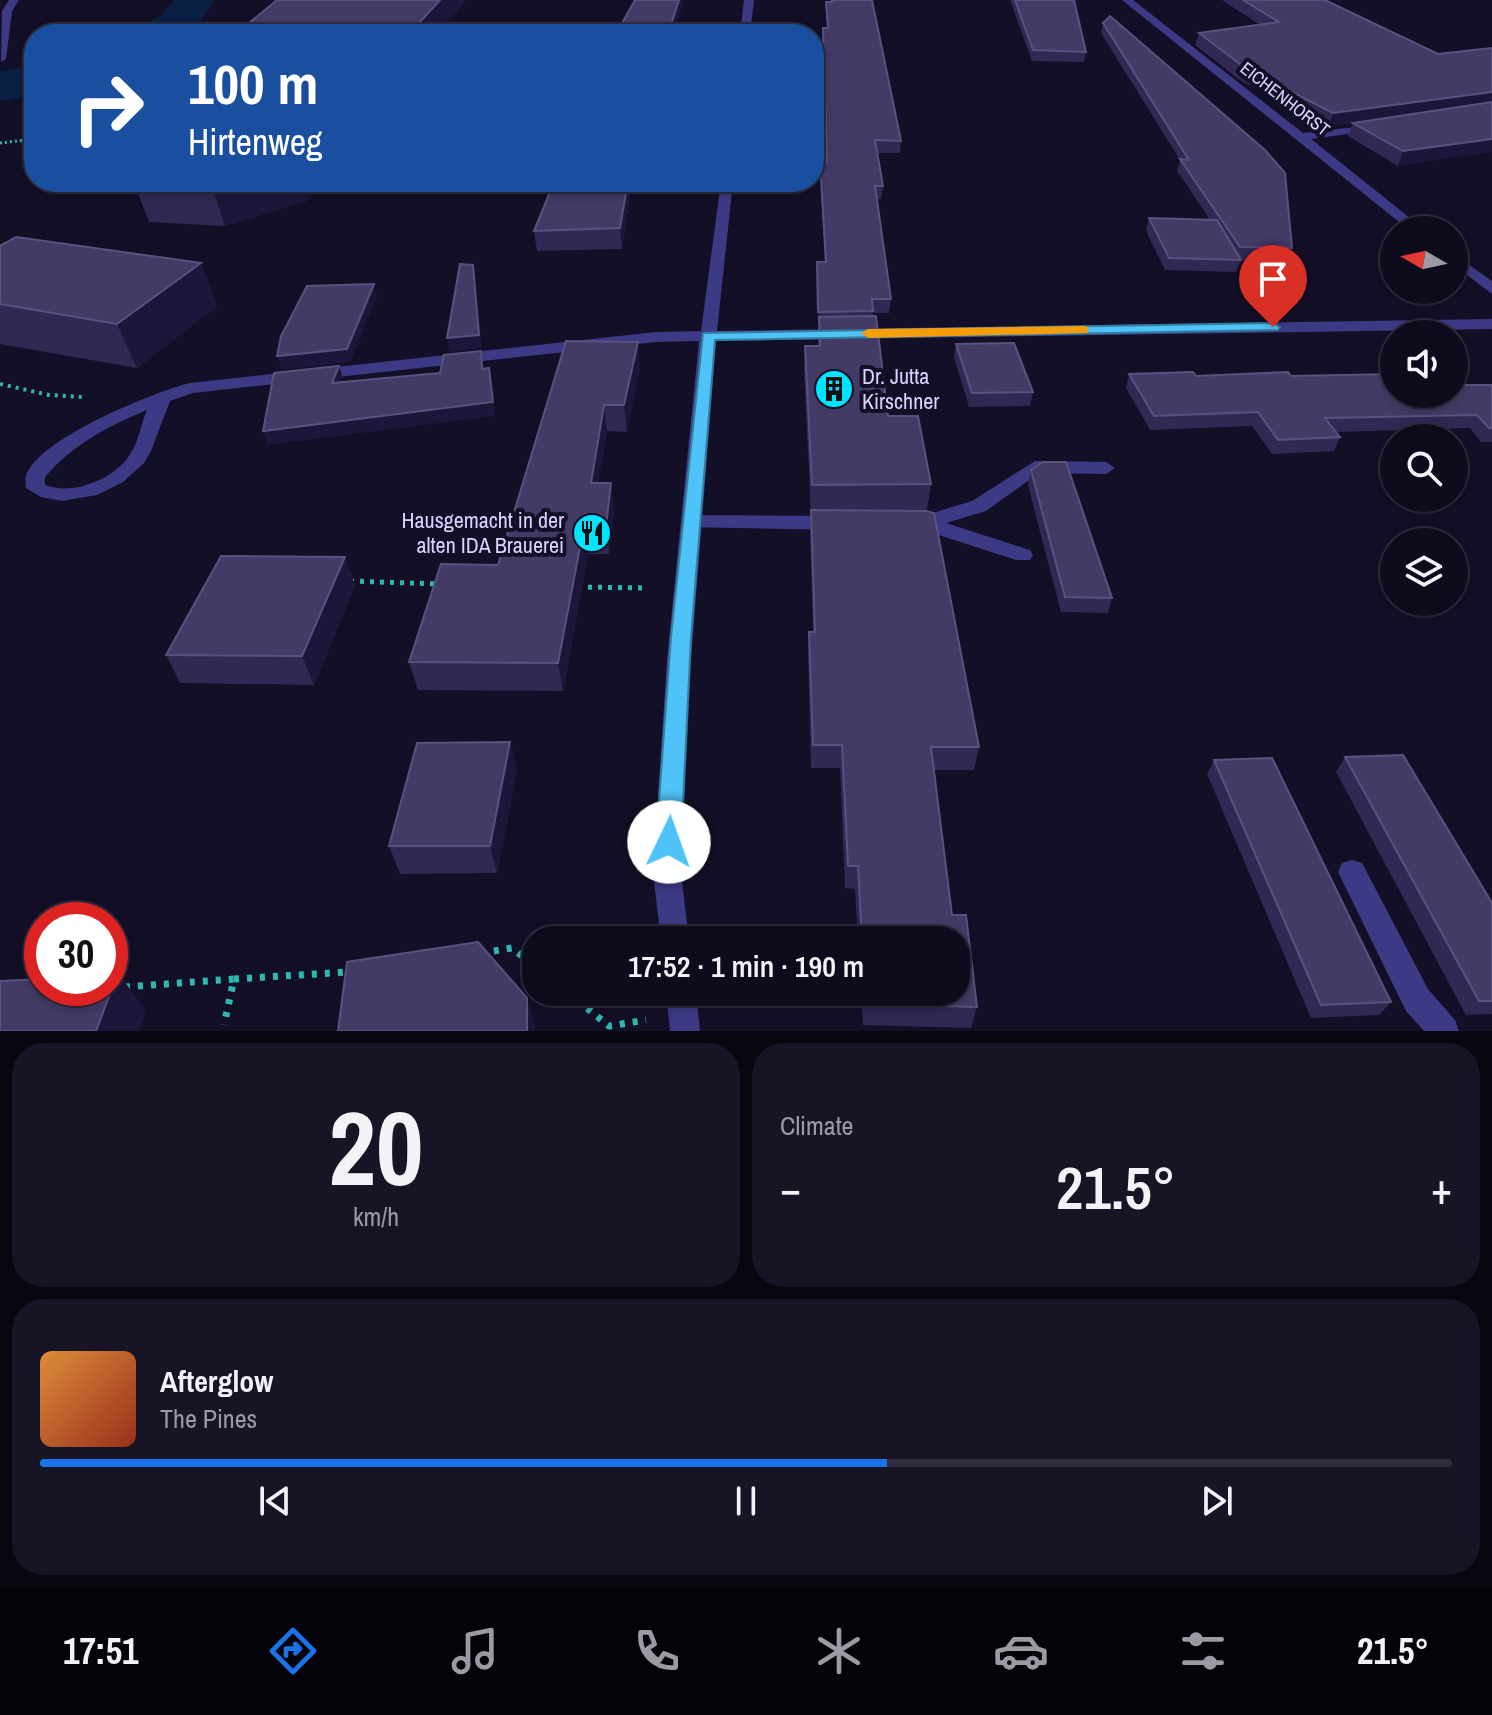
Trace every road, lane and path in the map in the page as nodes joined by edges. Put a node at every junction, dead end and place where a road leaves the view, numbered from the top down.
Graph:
1 (14, 0) edge
2 (749, 0) edge
3 (1127, 0) edge
4 (746, 24) edge
5 (1, 59) edge
6 (1390, 124) edge
7 (1302, 137) junction
8 (24, 140) edge
9 (0, 143) edge
10 (726, 192) edge
11 (1401, 216) edge
12 (1468, 269) edge
13 (1492, 289) edge
14 (1492, 324) edge
15 (708, 336) junction
16 (0, 384) edge
17 (158, 400) junction
18 (1106, 468) dead end
19 (691, 522) junction
20 (862, 523) edge
21 (893, 523) edge
22 (924, 523) junction
23 (1023, 555) dead end
24 (341, 580) edge
25 (452, 585) edge
26 (576, 587) edge
27 (685, 589) junction
28 (1352, 872) dead end
29 (673, 926) edge
30 (468, 955) edge
31 (522, 956) edge
32 (363, 970) edge
33 (348, 972) junction
34 (234, 979) junction
35 (128, 987) edge
36 (346, 987) edge
37 (584, 1006) edge
38 (683, 1012) edge
39 (224, 1025) dead end
40 (1444, 1031) edge

1 - 5 street
2 - 4 street
3 - 7 street, EICHENHORST
6 - 7 street
7 - 11 street, EICHENHORST
8 - 9 path
10 - 15 street
12 - 13 street
14 - 15 street
15 - 17 street
15 - 19 street
16 - 17 path
17 - 17 street
18 - 22 street
19 - 20 street
19 - 27 street
21 - 22 street
22 - 23 street
24 - 25 path
26 - 27 path
27 - 29 street
28 - 40 street
30 - 31 path
32 - 33 path
33 - 34 path
33 - 36 path
34 - 35 path
34 - 39 path
37 - 38 path

